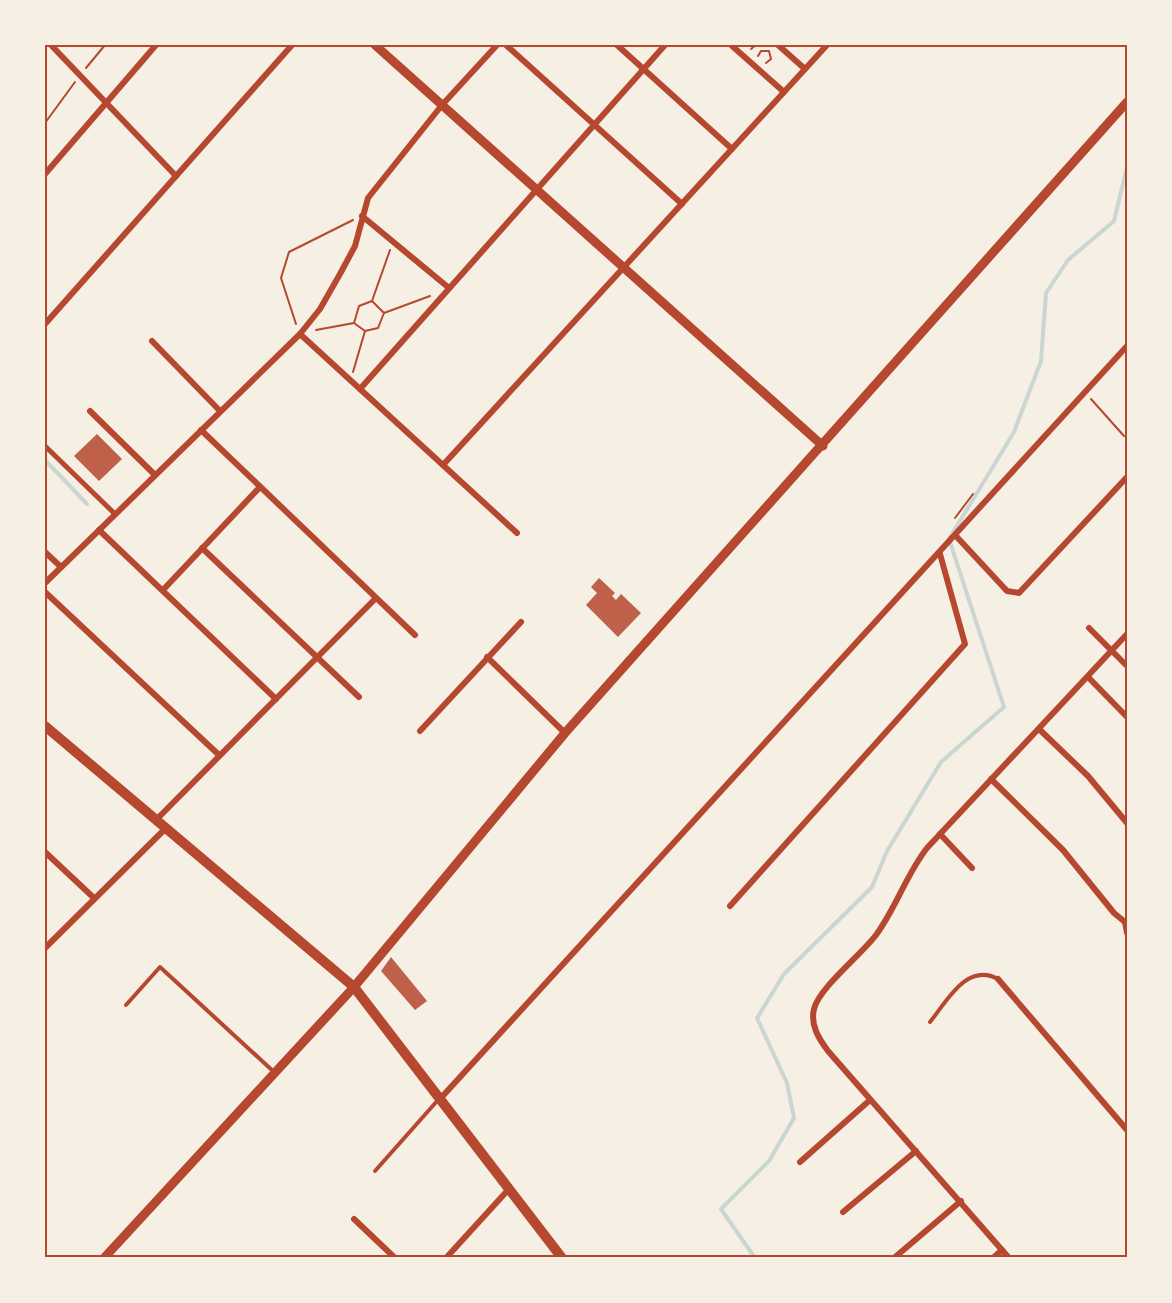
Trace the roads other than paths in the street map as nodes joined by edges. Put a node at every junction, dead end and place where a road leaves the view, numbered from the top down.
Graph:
1 (51, 45) edge
2 (156, 45) edge
3 (292, 45) edge
4 (375, 45) edge
5 (497, 45) edge
6 (506, 45) edge
7 (617, 45) edge
8 (665, 45) edge
9 (731, 45) edge
10 (778, 45) edge
11 (827, 45) edge
12 (644, 69) junction
13 (805, 69) junction
14 (784, 92) junction
15 (1127, 102) edge
16 (106, 103) junction
17 (442, 105) junction
18 (594, 125) junction
19 (732, 149) junction
20 (45, 174) edge
21 (176, 176) junction
22 (537, 190) junction
23 (682, 204) junction
24 (362, 216) junction
25 (624, 268) junction
26 (449, 288) junction
27 (45, 324) edge
28 (300, 334) junction
29 (152, 341) dead end
30 (1127, 346) edge
31 (360, 389) junction
32 (90, 411) dead end
33 (220, 411) junction
34 (201, 430) junction
35 (45, 446) edge
36 (823, 446) junction
37 (443, 465) junction
38 (155, 475) junction
39 (1127, 477) edge
40 (260, 487) junction
41 (115, 514) junction
42 (99, 530) junction
43 (517, 533) dead end
44 (954, 538) junction
45 (202, 548) junction
46 (45, 552) edge
47 (940, 554) junction
48 (61, 567) junction
49 (45, 583) edge
50 (163, 590) junction
51 (45, 592) edge
52 (375, 599) junction
53 (521, 622) dead end
54 (1089, 628) dead end
55 (1127, 634) edge
56 (415, 635) dead end
57 (1111, 650) junction
58 (318, 656) junction
59 (487, 657) junction
60 (1127, 666) edge
61 (1088, 677) junction
62 (359, 697) dead end
63 (276, 699) junction
64 (1127, 717) edge
65 (45, 726) edge
66 (1039, 729) junction
67 (420, 731) dead end
68 (565, 733) junction
69 (219, 755) junction
70 (991, 779) junction
71 (156, 820) junction
72 (1127, 823) edge
73 (166, 828) junction
74 (940, 834) junction
75 (45, 852) edge
76 (972, 868) dead end
77 (94, 898) junction
78 (730, 906) dead end
79 (1126, 922) edge
80 (1127, 933) edge
81 (45, 948) edge
82 (998, 979) joint
83 (354, 987) junction
84 (126, 1005) dead end
85 (930, 1022) dead end
86 (275, 1073) junction
87 (440, 1099) junction
88 (870, 1100) junction
89 (1127, 1130) edge
90 (916, 1151) junction
91 (800, 1162) dead end
92 (375, 1171) dead end
93 (508, 1190) junction
94 (961, 1201) junction
95 (843, 1212) dead end
96 (354, 1219) dead end
97 (1002, 1250) junction
98 (104, 1258) edge
99 (395, 1258) edge
100 (446, 1258) edge
101 (562, 1258) edge
102 (894, 1258) edge
103 (993, 1258) edge
104 (1009, 1258) edge

1 - 16 street
2 - 16 street
3 - 21 street
4 - 17 street
5 - 17 street
6 - 18 street
7 - 12 street
8 - 12 street
9 - 14 street
10 - 13 street
11 - 13 street
12 - 18 street
12 - 19 street
13 - 14 street
14 - 19 street
15 - 36 street
16 - 20 street
16 - 21 street
17 - 22 street
17 - 24 street
18 - 22 street
18 - 23 street
19 - 23 street
21 - 27 street
22 - 25 street
22 - 26 street
23 - 25 street
24 - 26 street
24 - 28 street
25 - 36 street
25 - 37 street
26 - 31 street
28 - 31 street
28 - 33 street
29 - 33 street
30 - 44 street
31 - 37 street
32 - 38 street
33 - 34 street
34 - 38 street
34 - 40 street
35 - 41 street
36 - 68 street
37 - 43 street
38 - 41 street
39 - 44 street
40 - 45 street
40 - 52 street
41 - 42 street
42 - 48 street
42 - 50 street
44 - 47 street
45 - 50 street
45 - 58 street
46 - 48 street
47 - 78 street
47 - 87 street
48 - 49 street
50 - 63 street
51 - 69 street
52 - 56 street
52 - 58 street
53 - 59 street
54 - 57 street
55 - 57 street
57 - 60 street
57 - 61 street
58 - 62 street
58 - 63 street
59 - 67 street
59 - 68 street
61 - 64 street
61 - 66 street
63 - 69 street
65 - 71 main road
66 - 70 street
66 - 72 street
68 - 83 street
69 - 71 street
70 - 74 street
70 - 79 street
71 - 73 main road
73 - 77 street
73 - 83 main road
74 - 76 street
74 - 88 street
75 - 77 street
77 - 81 street
79 - 80 street
82 - 85 lane
82 - 89 street
83 - 86 street
83 - 87 main road
84 - 86 lane
86 - 98 street
87 - 92 lane
87 - 93 main road
88 - 90 street
88 - 91 street
90 - 94 street
90 - 95 street
93 - 100 street
93 - 101 main road
94 - 97 street
94 - 102 street
96 - 99 street
97 - 103 street
97 - 104 street

